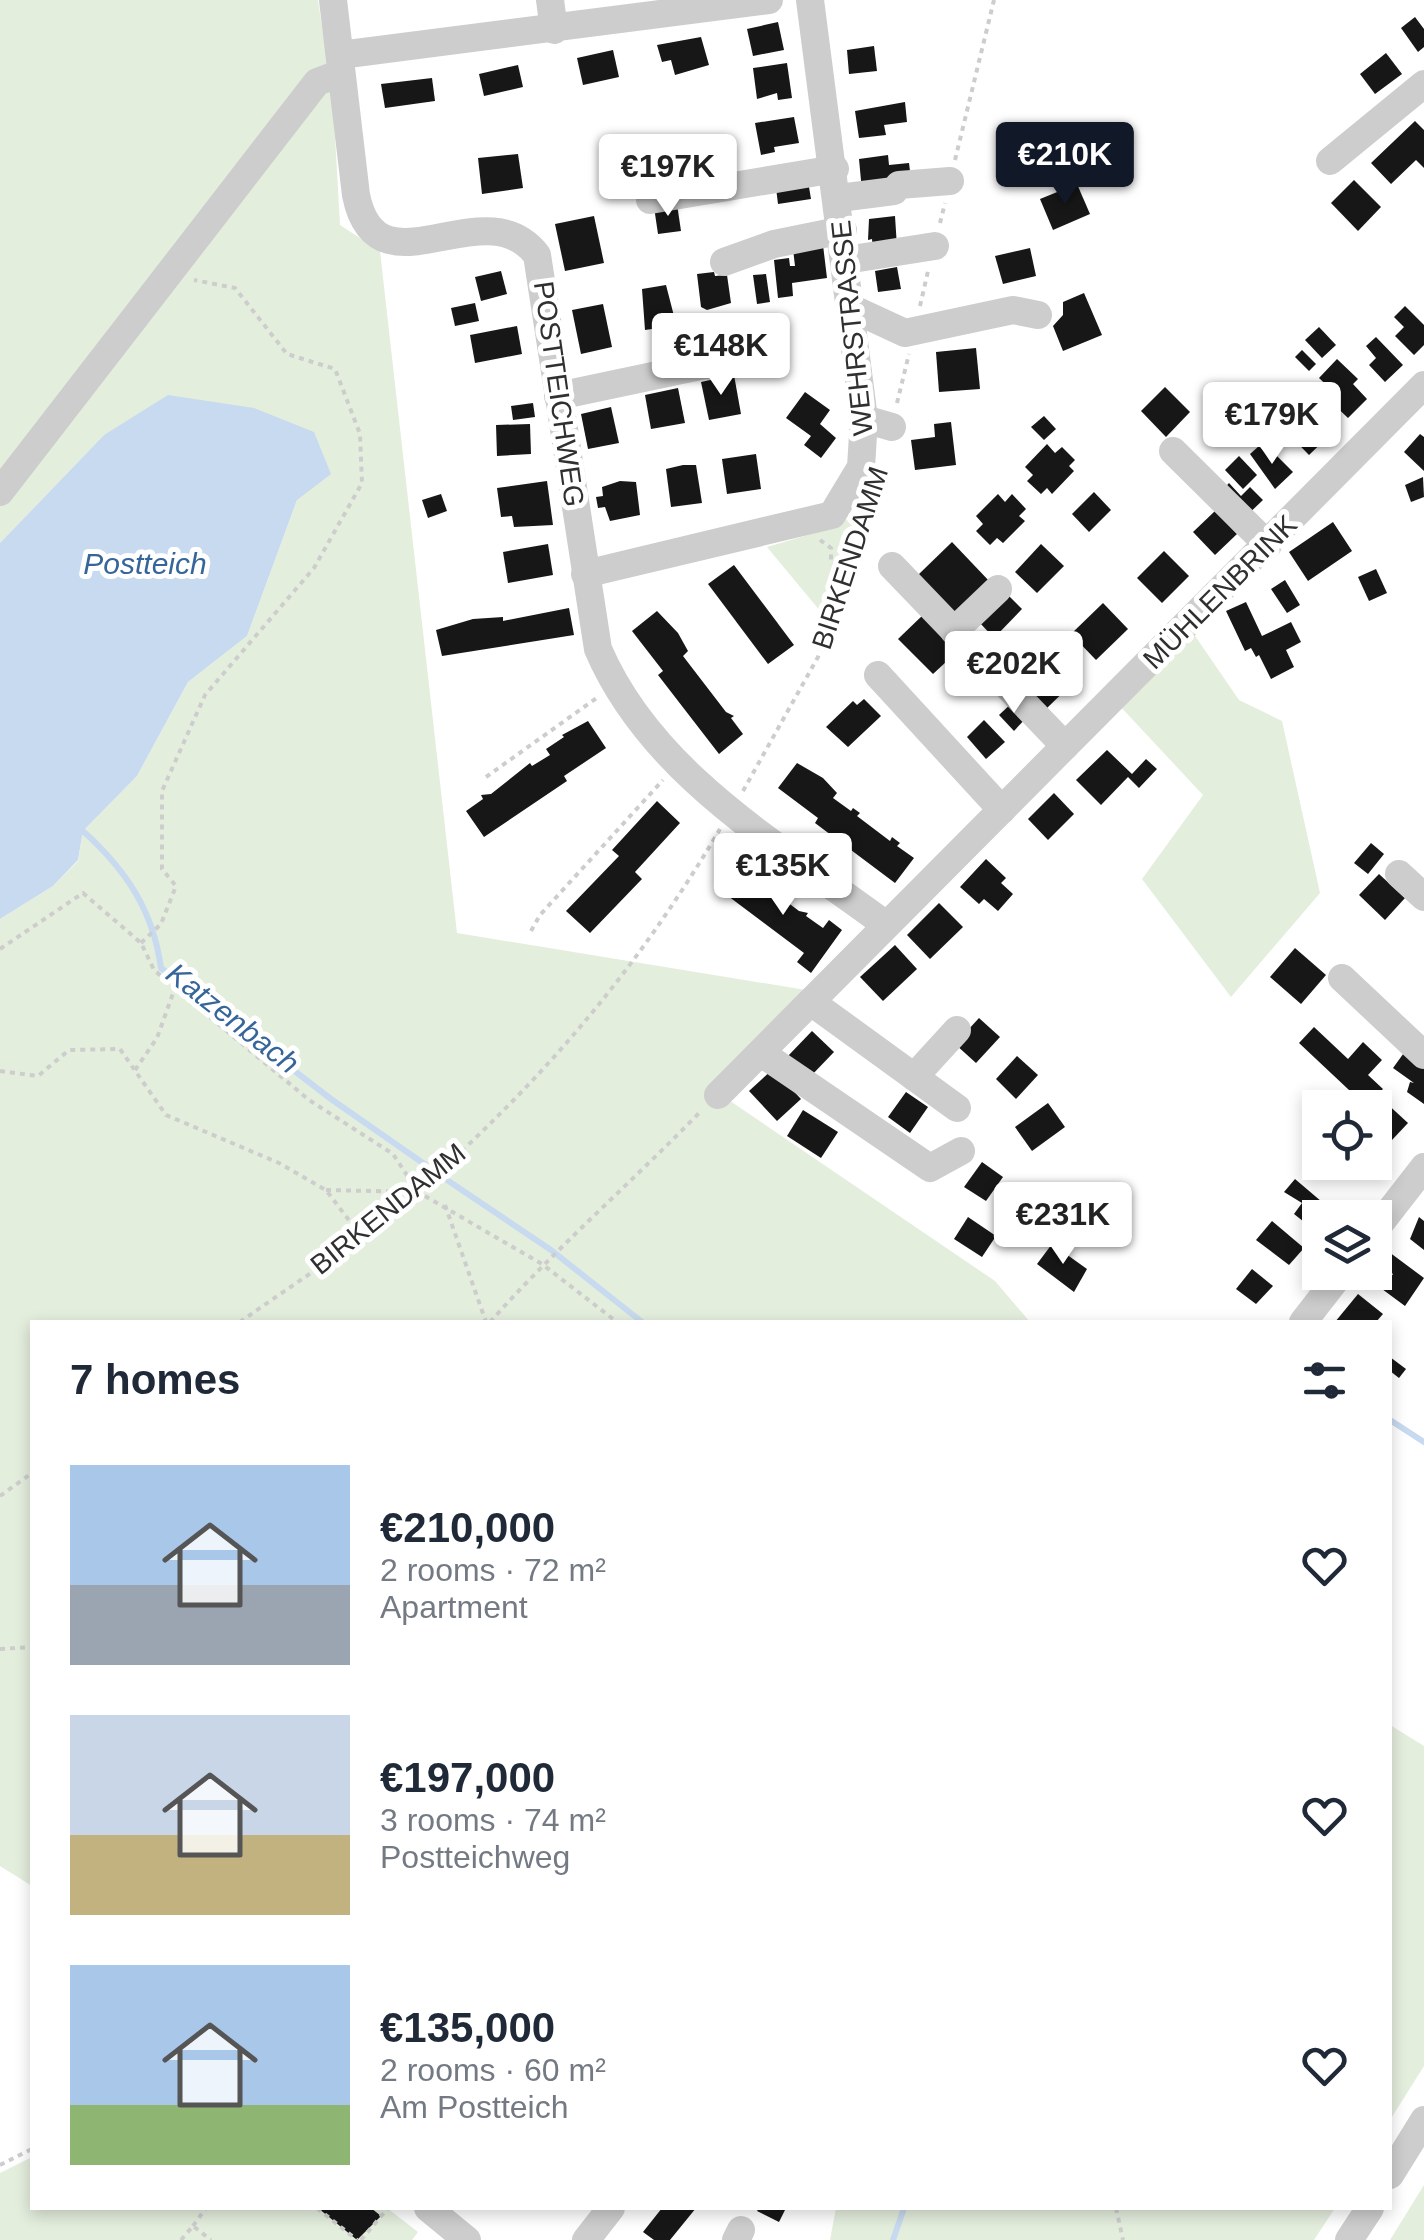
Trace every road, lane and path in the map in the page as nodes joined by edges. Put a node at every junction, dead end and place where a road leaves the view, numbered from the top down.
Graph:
1 (333, 0) edge
2 (550, 0) edge
3 (769, 0) edge
4 (810, 0) edge
5 (994, 0) edge
6 (554, 30) junction
7 (340, 64) junction
8 (1424, 84) edge
9 (1330, 161) dead end
10 (835, 168) junction
11 (950, 181) junction
12 (839, 198) junction
13 (650, 200) dead end
14 (842, 230) junction
15 (934, 246) junction
16 (846, 260) junction
17 (724, 262) dead end
18 (169, 276) junction
19 (851, 308) junction
20 (1038, 315) dead end
21 (914, 333) junction
22 (705, 365) dead end
23 (1424, 385) edge
24 (558, 396) junction
25 (878, 423) junction
26 (1173, 451) dead end
27 (878, 480) dead end
28 (0, 492) edge
29 (816, 533) dead end
30 (1268, 545) junction
31 (892, 566) dead end
32 (585, 574) junction
33 (850, 574) junction
34 (998, 590) dead end
35 (954, 631) junction
36 (878, 676) dead end
37 (614, 686) junction
38 (1065, 746) junction
39 (676, 766) junction
40 (486, 776) dead end
41 (731, 809) junction
42 (1002, 810) junction
43 (1398, 874) dead end
44 (1424, 897) edge
45 (886, 924) junction
46 (531, 931) dead end
47 (140, 942) junction
48 (0, 949) edge
49 (1342, 978) dead end
50 (176, 984) junction
51 (811, 1002) junction
52 (957, 1030) dead end
53 (761, 1053) junction
54 (1424, 1055) edge
55 (135, 1070) junction
56 (0, 1072) edge
57 (914, 1077) junction
58 (718, 1094) joint
59 (957, 1108) dead end
60 (961, 1151) dead end
61 (1424, 1167) edge
62 (326, 1190) junction
63 (418, 1192) junction
64 (444, 1205) junction
65 (1392, 1208) edge
66 (361, 1236) junction
67 (542, 1264) junction
68 (1328, 1290) edge
69 (243, 1320) edge
70 (487, 1320) edge
71 (490, 1320) edge
72 (614, 1320) edge
73 (1305, 1320) edge
74 (30, 1474) edge
75 (0, 1496) edge
76 (30, 1647) edge
77 (0, 1649) edge
78 (1424, 2120) edge
79 (30, 2150) edge
80 (0, 2166) edge
81 (1392, 2172) edge
82 (204, 2210) edge
83 (320, 2210) edge
84 (386, 2210) edge
85 (430, 2210) edge
86 (609, 2210) edge
87 (1116, 2210) edge
88 (1369, 2210) edge
89 (193, 2226) junction
90 (181, 2240) edge
91 (211, 2240) edge
92 (359, 2240) edge
93 (468, 2240) edge
94 (586, 2240) edge
95 (1123, 2240) edge
96 (1350, 2240) edge

1 - 7 street, POSTTEICHWEG
2 - 6 street
3 - 6 street
4 - 10 street, WEHRSTRASSE
5 - 11 path
6 - 7 street
7 - 18 street
7 - 24 street, POSTTEICHWEG
8 - 9 street
10 - 12 street, WEHRSTRASSE
10 - 13 street
11 - 12 street
11 - 15 path
12 - 14 street, WEHRSTRASSE
14 - 16 street, WEHRSTRASSE
14 - 17 street
15 - 16 street
15 - 21 path
16 - 19 street, WEHRSTRASSE
18 - 28 street
18 - 47 path
19 - 21 street
19 - 25 street, WEHRSTRASSE
20 - 21 street
21 - 25 path
22 - 24 street
23 - 30 street, MÜHLENBRINK
24 - 32 street, POSTTEICHWEG
25 - 32 street, WEHRSTRASSE
26 - 30 street
27 - 33 path, BIRKENDAMM
29 - 33 path
30 - 38 street, MÜHLENBRINK
31 - 35 street
32 - 37 street, POSTTEICHWEG
33 - 41 path, BIRKENDAMM
34 - 35 street
35 - 38 street
36 - 42 street
37 - 39 street, POSTTEICHWEG
37 - 40 path
38 - 42 street, MÜHLENBRINK
39 - 41 street, POSTTEICHWEG
39 - 46 path
41 - 45 street, POSTTEICHWEG
41 - 63 path, BIRKENDAMM
42 - 45 street, MÜHLENBRINK
43 - 44 street
45 - 51 street, MÜHLENBRINK
47 - 48 path
47 - 50 path
49 - 54 street
50 - 55 path
50 - 63 path
51 - 53 street, MÜHLENBRINK
51 - 57 street
52 - 57 street
53 - 58 street, MÜHLENBRINK
53 - 60 street
55 - 56 path
55 - 62 path
57 - 59 street
58 - 67 path
61 - 65 street
62 - 63 path
62 - 66 path
63 - 64 path
63 - 66 path, BIRKENDAMM
64 - 67 path
64 - 70 path
66 - 69 path, BIRKENDAMM
67 - 71 path
67 - 72 path
68 - 73 street
74 - 75 path
76 - 77 path
78 - 81 street
79 - 80 path
82 - 89 path
83 - 92 path
84 - 92 path
85 - 93 street
86 - 94 street
87 - 95 path
88 - 96 street
89 - 90 path
89 - 91 path

